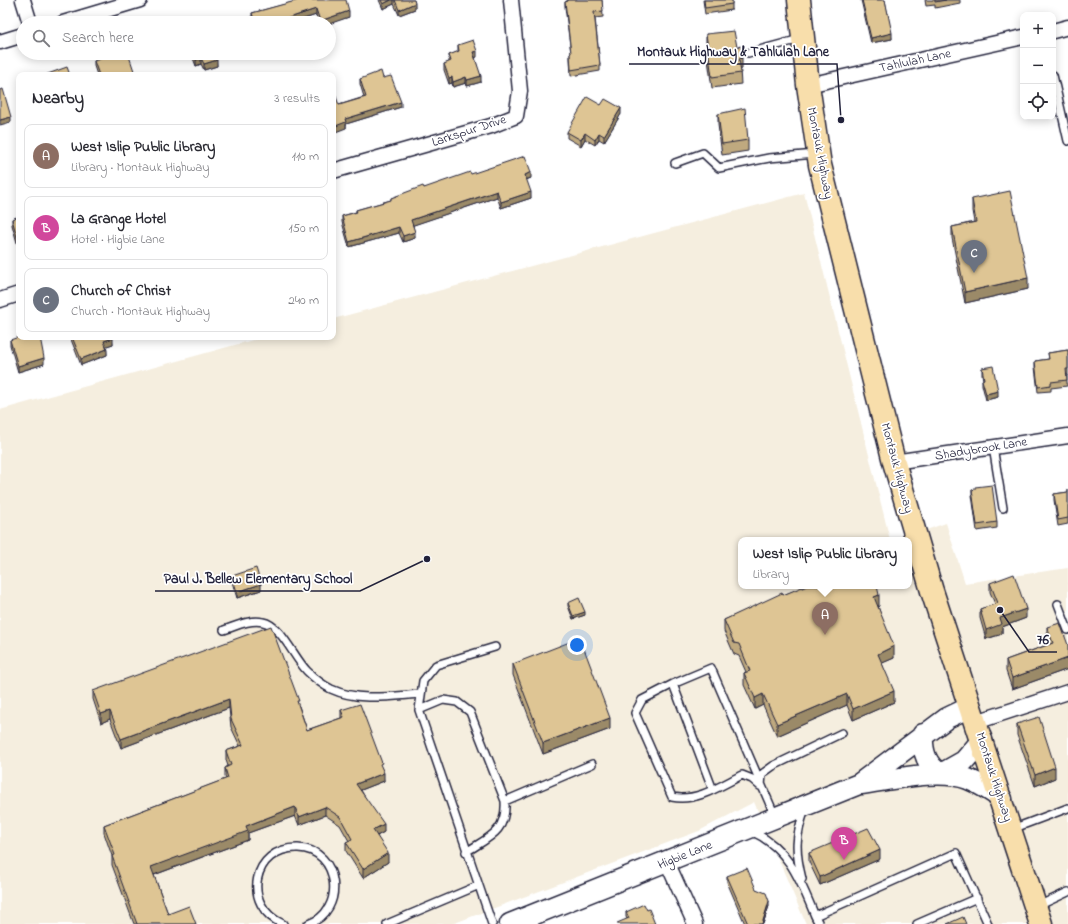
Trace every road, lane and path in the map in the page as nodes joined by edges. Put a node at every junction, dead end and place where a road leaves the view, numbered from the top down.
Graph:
1 (24, 0) edge
2 (140, 0) edge
3 (511, 0) edge
4 (799, 0) edge
5 (28, 16) edge
6 (86, 16) edge
7 (1068, 27) edge
8 (1056, 30) edge
9 (16, 37) edge
10 (1020, 38) edge
11 (802, 39) junction
12 (0, 42) edge
13 (748, 53) dead end
14 (1055, 84) edge
15 (808, 85) junction
16 (1068, 138) edge
17 (818, 154) junction
18 (675, 163) dead end
19 (336, 170) edge
20 (16, 295) edge
21 (0, 300) edge
22 (1068, 436) edge
23 (993, 447) junction
24 (894, 462) junction
25 (1003, 508) dead end
26 (1058, 604) dead end
27 (224, 630) dead end
28 (1068, 630) edge
29 (495, 646) dead end
30 (673, 684) junction
31 (1068, 692) edge
32 (421, 694) junction
33 (419, 710) junction
34 (976, 723) junction
35 (842, 733) dead end
36 (923, 734) junction
37 (592, 764) dead end
38 (941, 774) junction
39 (859, 784) junction
40 (760, 786) junction
41 (713, 790) junction
42 (1002, 799) junction
43 (504, 801) junction
44 (806, 806) junction
45 (1068, 808) edge
46 (776, 818) junction
47 (1011, 829) junction
48 (748, 830) junction
49 (466, 852) junction
50 (667, 862) junction
51 (477, 886) junction
52 (804, 891) junction
53 (1068, 892) edge
54 (977, 898) junction
55 (1038, 915) edge
56 (815, 916) junction
57 (312, 923) edge
58 (283, 924) edge
59 (387, 924) edge
60 (492, 924) edge
61 (510, 924) edge
62 (695, 924) edge
63 (819, 924) edge
64 (917, 924) edge
65 (988, 924) edge

1 - 5 street
2 - 6 street
3 - 19 street, Larkspur Drive
4 - 11 main road, Montauk Highway
7 - 8 street
9 - 12 street
10 - 15 street, Tahlulah Lane
11 - 13 lane
11 - 15 main road, Montauk Highway
14 - 16 lane
15 - 17 main road, Montauk Highway
17 - 18 lane
17 - 24 main road, Montauk Highway
20 - 21 street
22 - 23 street, Shadybrook Lane
23 - 24 street, Shadybrook Lane
23 - 25 lane
24 - 34 main road, Montauk Highway
26 - 28 lane
27 - 32 lane
29 - 32 lane
30 - 40 lane
30 - 41 lane
30 - 41 lane
31 - 34 street
32 - 33 lane
33 - 43 lane
33 - 49 lane
34 - 36 main road, Higbie Lane
34 - 38 main road, Higbie Lane
34 - 42 main road, Montauk Highway
35 - 40 lane
36 - 38 main road
36 - 39 main road, Higbie Lane
37 - 43 lane
38 - 39 main road, Higbie Lane
38 - 42 main road, Higbie Lane
39 - 44 main road, Higbie Lane
40 - 41 lane
40 - 46 lane
42 - 47 main road, Montauk Highway
43 - 49 lane
44 - 46 main road, Higbie Lane
44 - 52 lane
45 - 47 lane
46 - 48 main road, Higbie Lane
47 - 55 main road, Montauk Highway
48 - 50 main road, Higbie Lane
48 - 52 lane
49 - 51 lane
50 - 61 main road, Higbie Lane
50 - 62 street
51 - 59 lane
51 - 60 lane
52 - 56 lane
53 - 55 lane
54 - 56 lane
54 - 64 lane
54 - 65 lane
56 - 63 lane
57 - 58 lane

